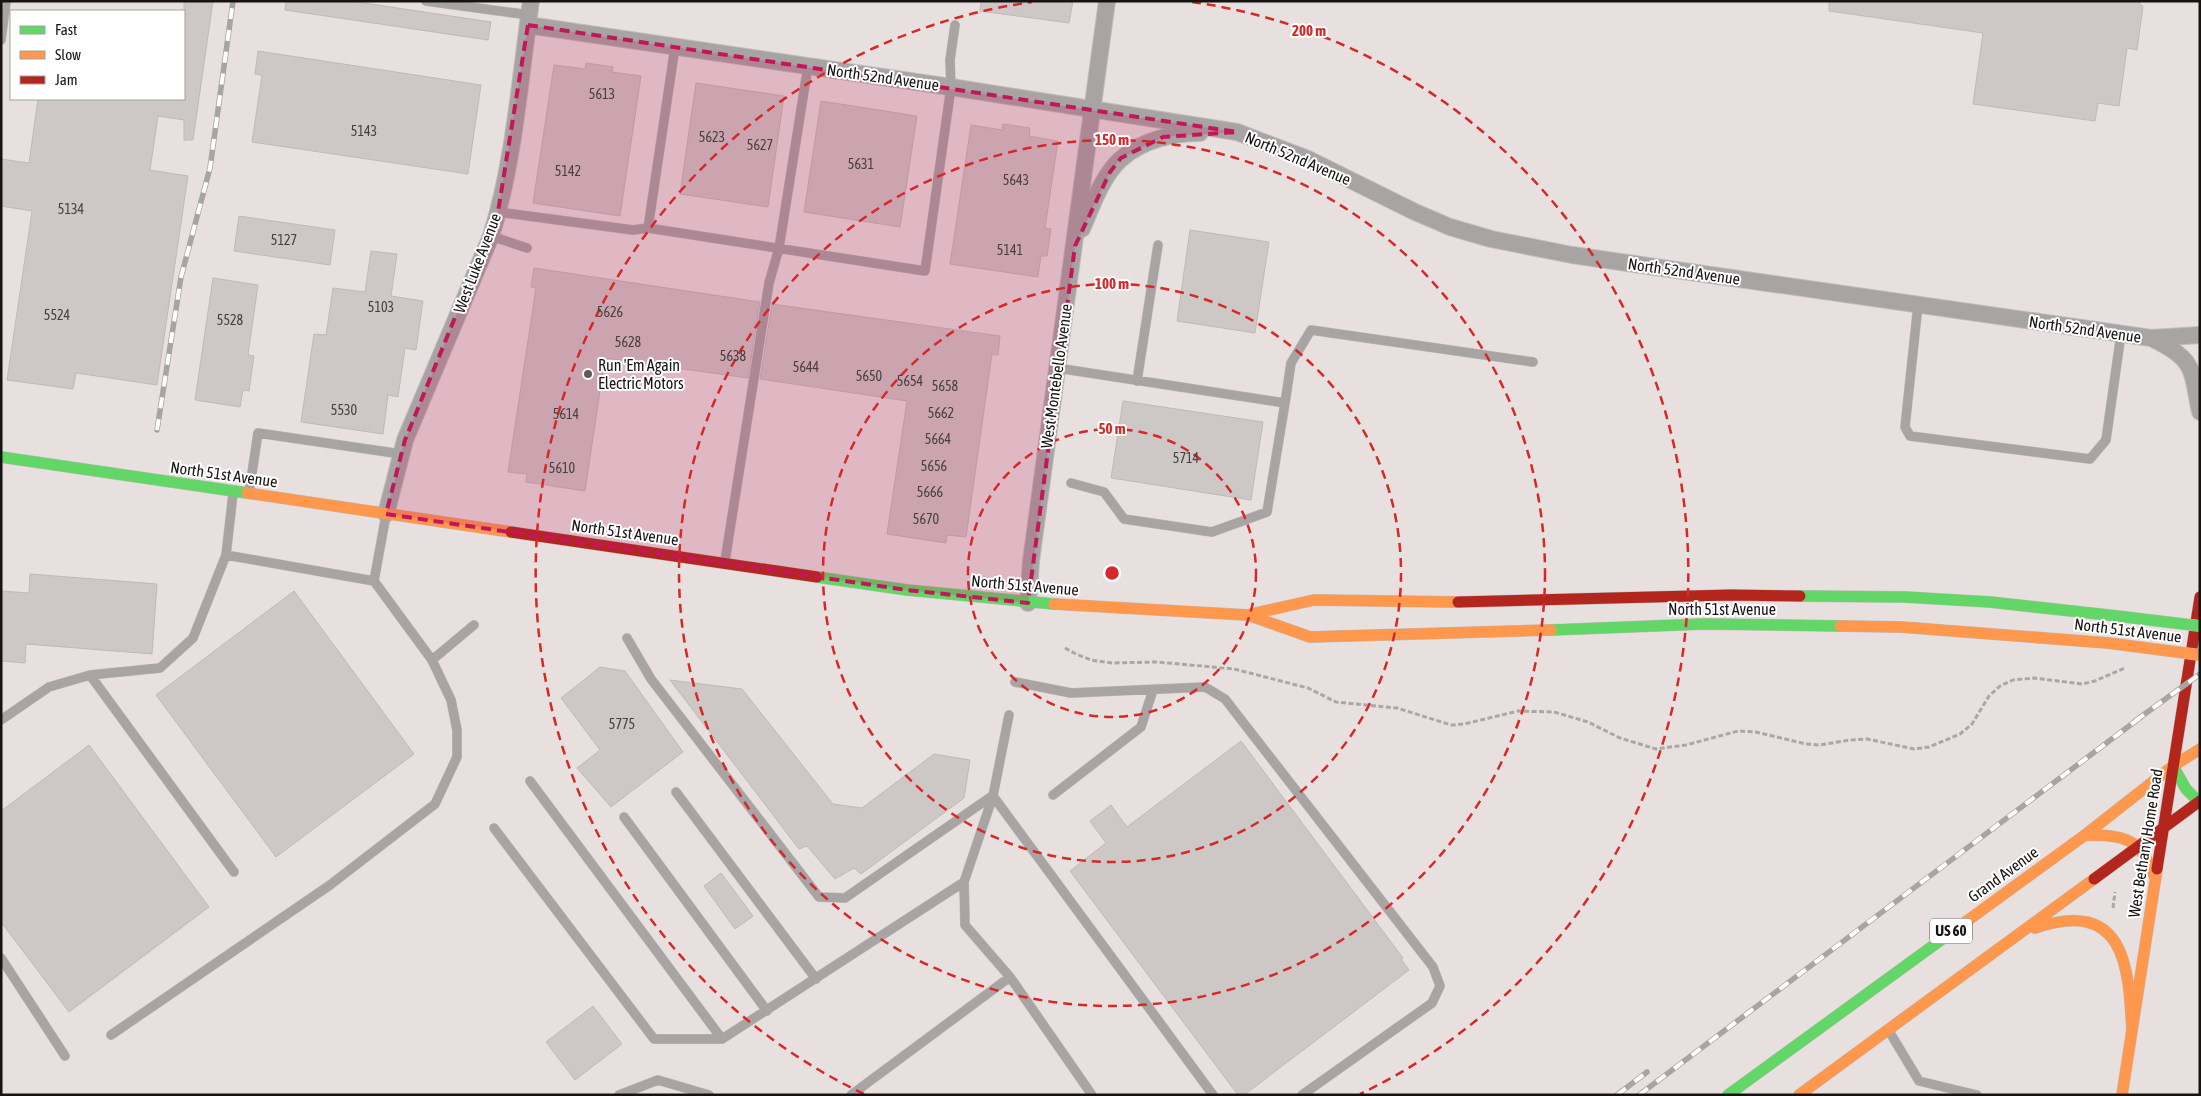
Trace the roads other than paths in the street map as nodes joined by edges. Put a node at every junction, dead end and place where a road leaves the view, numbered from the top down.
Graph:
1 (6, 1) edge
2 (426, 1) edge
3 (1107, 1) edge
4 (530, 14) edge
5 (954, 25) dead end
6 (1, 40) edge
7 (675, 47) junction
8 (808, 66) junction
9 (951, 87) junction
10 (1092, 109) junction
11 (1237, 132) junction
12 (498, 212) junction
13 (648, 228) junction
14 (491, 236) junction
15 (1158, 245) dead end
16 (1075, 246) junction
17 (527, 248) dead end
18 (779, 248) junction
19 (1918, 304) junction
20 (2121, 334) junction
21 (2200, 335) edge
22 (2151, 338) junction
23 (1533, 362) dead end
24 (1057, 368) junction
25 (1137, 381) junction
26 (1285, 403) junction
27 (2200, 412) edge
28 (401, 454) junction
29 (1, 457) edge
30 (1072, 483) dead end
31 (233, 492) junction
32 (249, 494) junction
33 (386, 514) junction
34 (226, 555) junction
35 (724, 562) junction
36 (374, 581) junction
37 (2200, 597) edge
38 (1028, 603) junction
39 (1247, 615) junction
40 (474, 625) dead end
41 (2200, 626) edge
42 (626, 638) dead end
43 (2200, 655) edge
44 (432, 660) junction
45 (90, 675) junction
46 (1015, 682) dead end
47 (1153, 690) junction
48 (1009, 715) dead end
49 (1, 720) edge
50 (2180, 728) junction
51 (2199, 751) edge
52 (2174, 766) junction
53 (530, 781) dead end
54 (676, 792) dead end
55 (1054, 795) dead end
56 (992, 796) junction
57 (2199, 802) edge
58 (624, 817) dead end
59 (494, 828) dead end
60 (2164, 828) junction
61 (2085, 835) junction
62 (2138, 845) junction
63 (234, 872) dead end
64 (2155, 878) junction
65 (964, 882) junction
66 (2017, 935) junction
67 (1, 958) edge
68 (1010, 977) junction
69 (816, 979) junction
70 (767, 1011) junction
71 (1888, 1029) junction
72 (2132, 1032) junction
73 (111, 1035) dead end
74 (722, 1040) junction
75 (65, 1056) dead end
76 (1088, 1093) edge
77 (619, 1095) edge
78 (709, 1095) edge
79 (851, 1095) edge
80 (1213, 1095) edge
81 (1302, 1095) edge
82 (1728, 1095) edge
83 (1799, 1095) edge
84 (1977, 1095) edge
85 (2122, 1095) edge

1 - 6 lane
2 - 4 lane
3 - 10 street, West Montebello Avenue
4 - 7 street, North 52nd Avenue
4 - 12 street, West Luke Avenue
5 - 9 lane
7 - 8 street, North 52nd Avenue
7 - 13 lane
8 - 9 street, North 52nd Avenue
8 - 18 lane
9 - 10 street, North 52nd Avenue
9 - 18 lane
10 - 11 street, North 52nd Avenue
10 - 16 street, West Montebello Avenue
11 - 16 street, North 52nd Avenue
11 - 19 street, North 52nd Avenue
12 - 13 lane
12 - 14 street, West Luke Avenue
13 - 18 lane
14 - 17 lane
14 - 28 street, West Luke Avenue
15 - 25 lane
16 - 24 street, West Montebello Avenue
18 - 35 lane
19 - 20 street, North 52nd Avenue
19 - 20 lane
20 - 22 street, North 52nd Avenue
21 - 22 street, North 52nd Avenue
22 - 27 street, North 52nd Avenue
23 - 26 lane
24 - 25 lane
24 - 38 street, West Montebello Avenue
25 - 26 lane
26 - 30 lane
28 - 32 lane
28 - 33 street, West Luke Avenue
29 - 31 main road, North 51st Avenue
31 - 32 main road, North 51st Avenue
31 - 34 lane
32 - 33 main road, North 51st Avenue
33 - 35 main road, North 51st Avenue
33 - 36 lane
34 - 36 lane
34 - 45 lane
35 - 38 main road, North 51st Avenue
36 - 44 lane
37 - 50 main road, West Bethany Home Road
38 - 39 main road, North 51st Avenue
39 - 41 main road, North 51st Avenue, bridge
39 - 43 main road, North 51st Avenue, bridge
40 - 44 lane
42 - 56 lane
44 - 73 lane
45 - 49 lane
45 - 63 lane
46 - 47 lane
47 - 55 lane
47 - 81 lane
48 - 56 lane
50 - 51 main road
50 - 52 main road, West Bethany Home Road
51 - 52 main road, Grand Avenue / US 60
52 - 57 main road
52 - 60 main road, West Bethany Home Road
52 - 61 main road, Grand Avenue / US 60
53 - 74 lane
54 - 69 lane
56 - 65 lane
56 - 80 lane
57 - 60 main road, US 60
58 - 70 lane
59 - 74 lane
60 - 62 main road, US 60
60 - 64 main road, West Bethany Home Road
61 - 62 main road
61 - 82 main road, Grand Avenue / US 60
62 - 64 main road
62 - 66 main road, US 60
64 - 72 main road, West Bethany Home Road
65 - 68 lane
65 - 69 lane
66 - 71 main road, US 60
66 - 72 main road
67 - 75 lane
68 - 76 lane
68 - 79 lane
69 - 70 lane
70 - 74 lane
71 - 83 main road, US 60
71 - 84 lane
72 - 85 main road, West Bethany Home Road
77 - 78 lane

